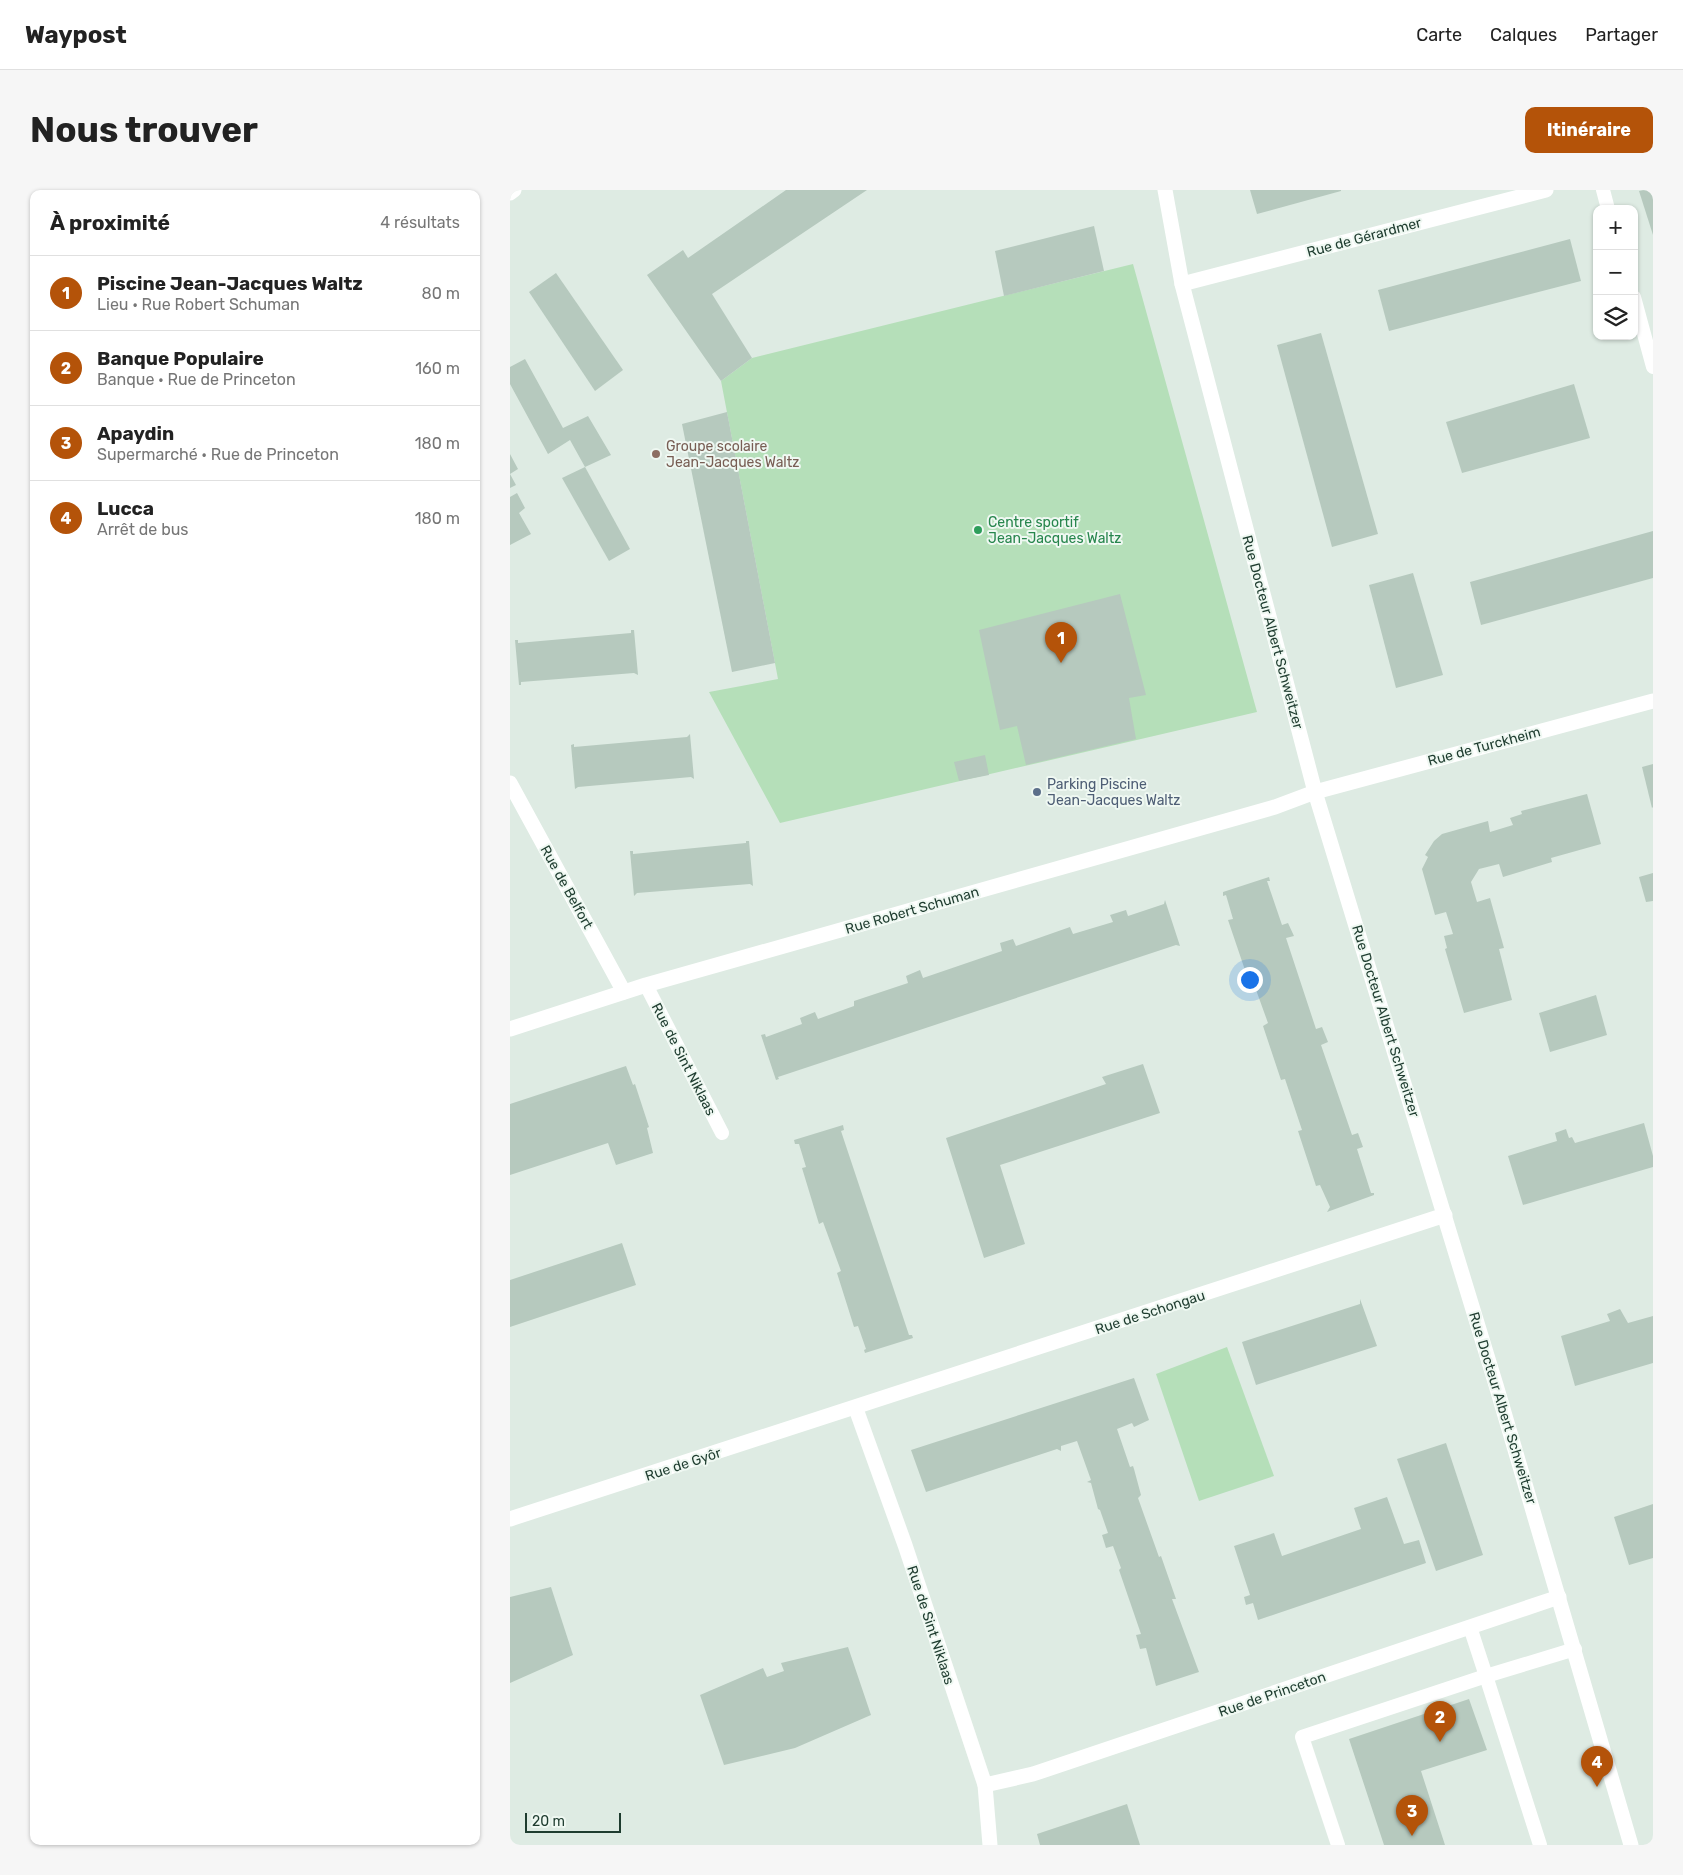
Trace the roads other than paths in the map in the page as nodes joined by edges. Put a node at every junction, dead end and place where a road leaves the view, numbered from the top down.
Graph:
1 (514, 190) edge
2 (1165, 190) edge
3 (1546, 190) edge
4 (1603, 190) edge
5 (510, 193) edge
6 (1607, 205) edge
7 (1182, 284) junction
8 (1638, 312) edge
9 (1653, 367) edge
10 (1653, 701) edge
11 (510, 782) edge
12 (1316, 792) junction
13 (646, 985) junction
14 (624, 992) junction
15 (510, 1030) edge
16 (722, 1133) dead end
17 (1445, 1216) junction
18 (856, 1409) junction
19 (510, 1519) edge
20 (1559, 1598) junction
21 (1470, 1627) junction
22 (1575, 1649) junction
23 (1486, 1676) junction
24 (984, 1785) junction
25 (990, 1845) edge
26 (1338, 1845) edge
27 (1540, 1845) edge
28 (1631, 1845) edge

1 - 5 street
2 - 7 street, Rue Docteur Albert Schweitzer
3 - 7 street, Rue de Gérardmer
4 - 6 lane
7 - 12 street, Rue Docteur Albert Schweitzer
8 - 9 lane
10 - 12 street, Rue de Turckheim
11 - 14 street, Rue de Belfort
12 - 13 street, Rue Robert Schuman
12 - 17 street, Rue Docteur Albert Schweitzer
13 - 14 street, Rue Robert Schuman
13 - 16 lane, Rue de Sint Niklaas
14 - 15 street, Rue Robert Schuman
17 - 18 street, Rue de Schongau
17 - 20 street, Rue Docteur Albert Schweitzer
18 - 19 street, Rue de Gyôr
18 - 24 street, Rue de Sint Niklaas
20 - 21 street, Rue de Princeton
20 - 22 street, Rue Docteur Albert Schweitzer
21 - 23 lane
21 - 24 street, Rue de Princeton
22 - 23 lane
22 - 28 street, Rue Docteur Albert Schweitzer
23 - 26 lane
23 - 27 lane
24 - 25 street, Rue de Sint Niklaas

